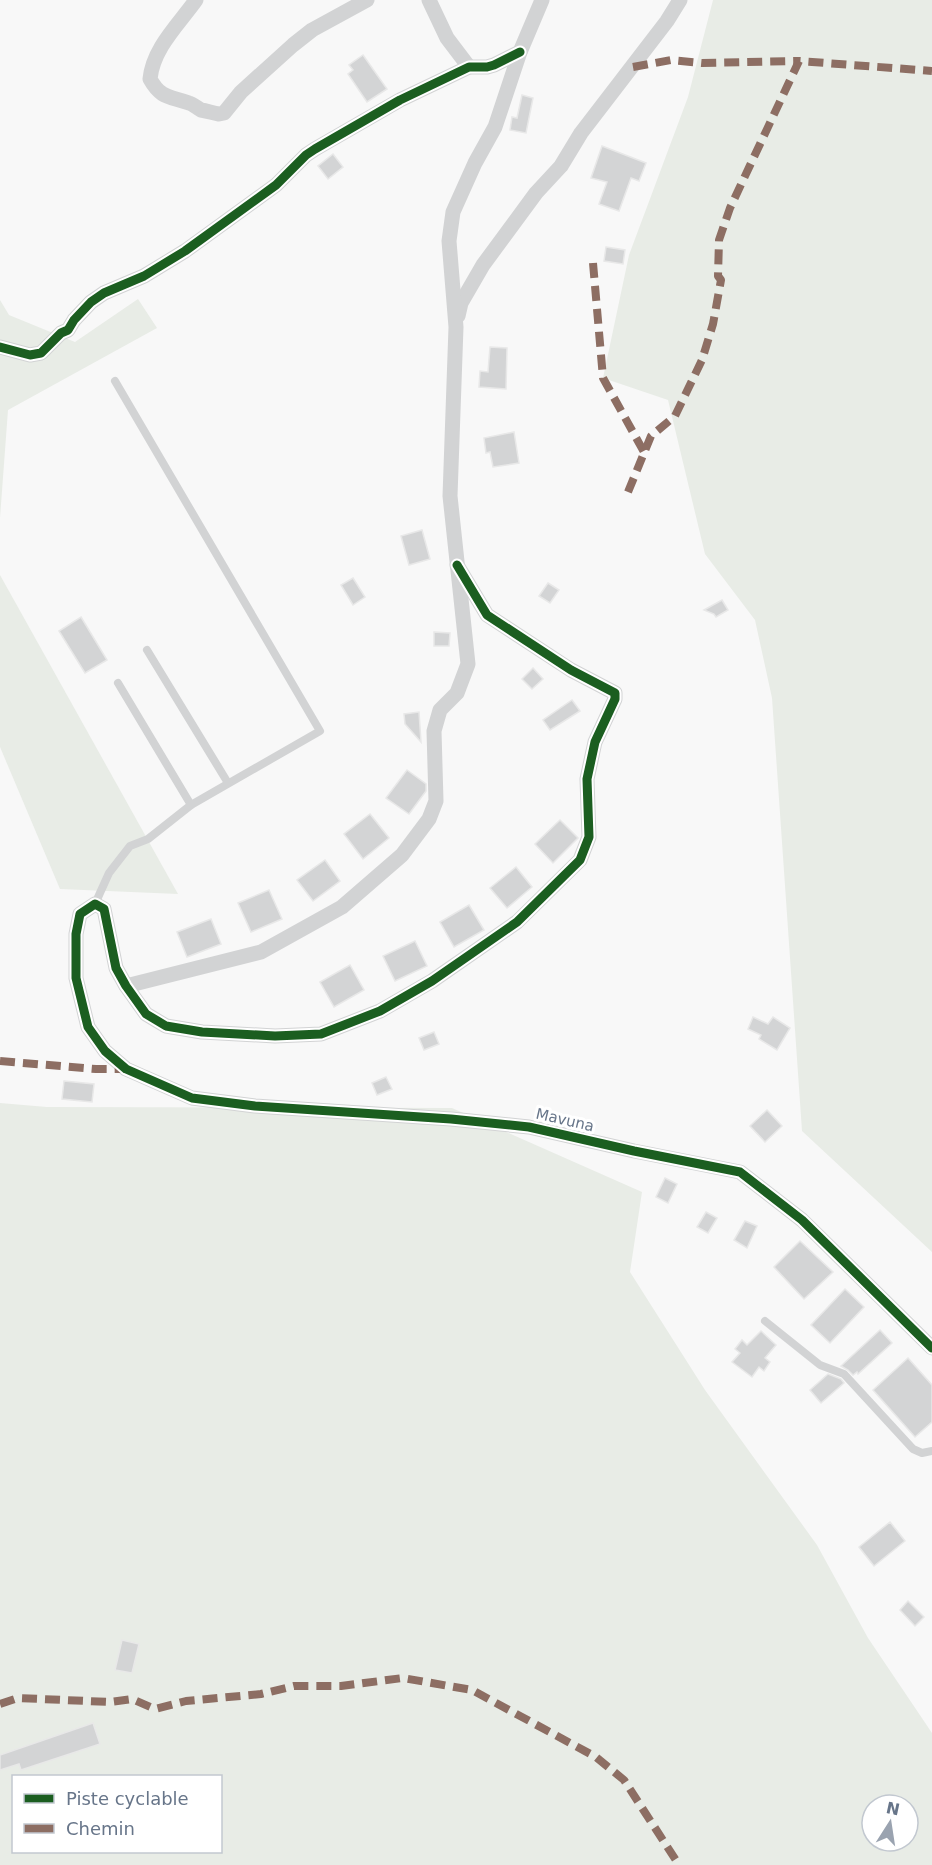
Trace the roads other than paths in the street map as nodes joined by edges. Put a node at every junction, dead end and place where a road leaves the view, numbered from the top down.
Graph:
1 (196, 0) edge
2 (367, 0) edge
3 (429, 0) edge
4 (542, 0) edge
5 (680, 0) edge
6 (520, 52) junction
7 (469, 67) junction
8 (456, 327) junction
9 (0, 347) edge
10 (115, 381) dead end
11 (457, 565) junction
12 (147, 650) dead end
13 (118, 683) dead end
14 (228, 783) junction
15 (191, 805) junction
16 (95, 904) junction
17 (126, 986) junction
18 (765, 1321) dead end
19 (932, 1348) edge
20 (932, 1451) edge

1 - 2 street
3 - 7 street
4 - 6 street
5 - 8 street
6 - 7 street
6 - 8 street
7 - 9 street
8 - 11 street
10 - 14 lane
11 - 17 street
11 - 17 street
12 - 14 lane
13 - 15 lane
14 - 15 lane
15 - 16 lane
16 - 17 street
16 - 19 street, Mavuna
18 - 20 lane

